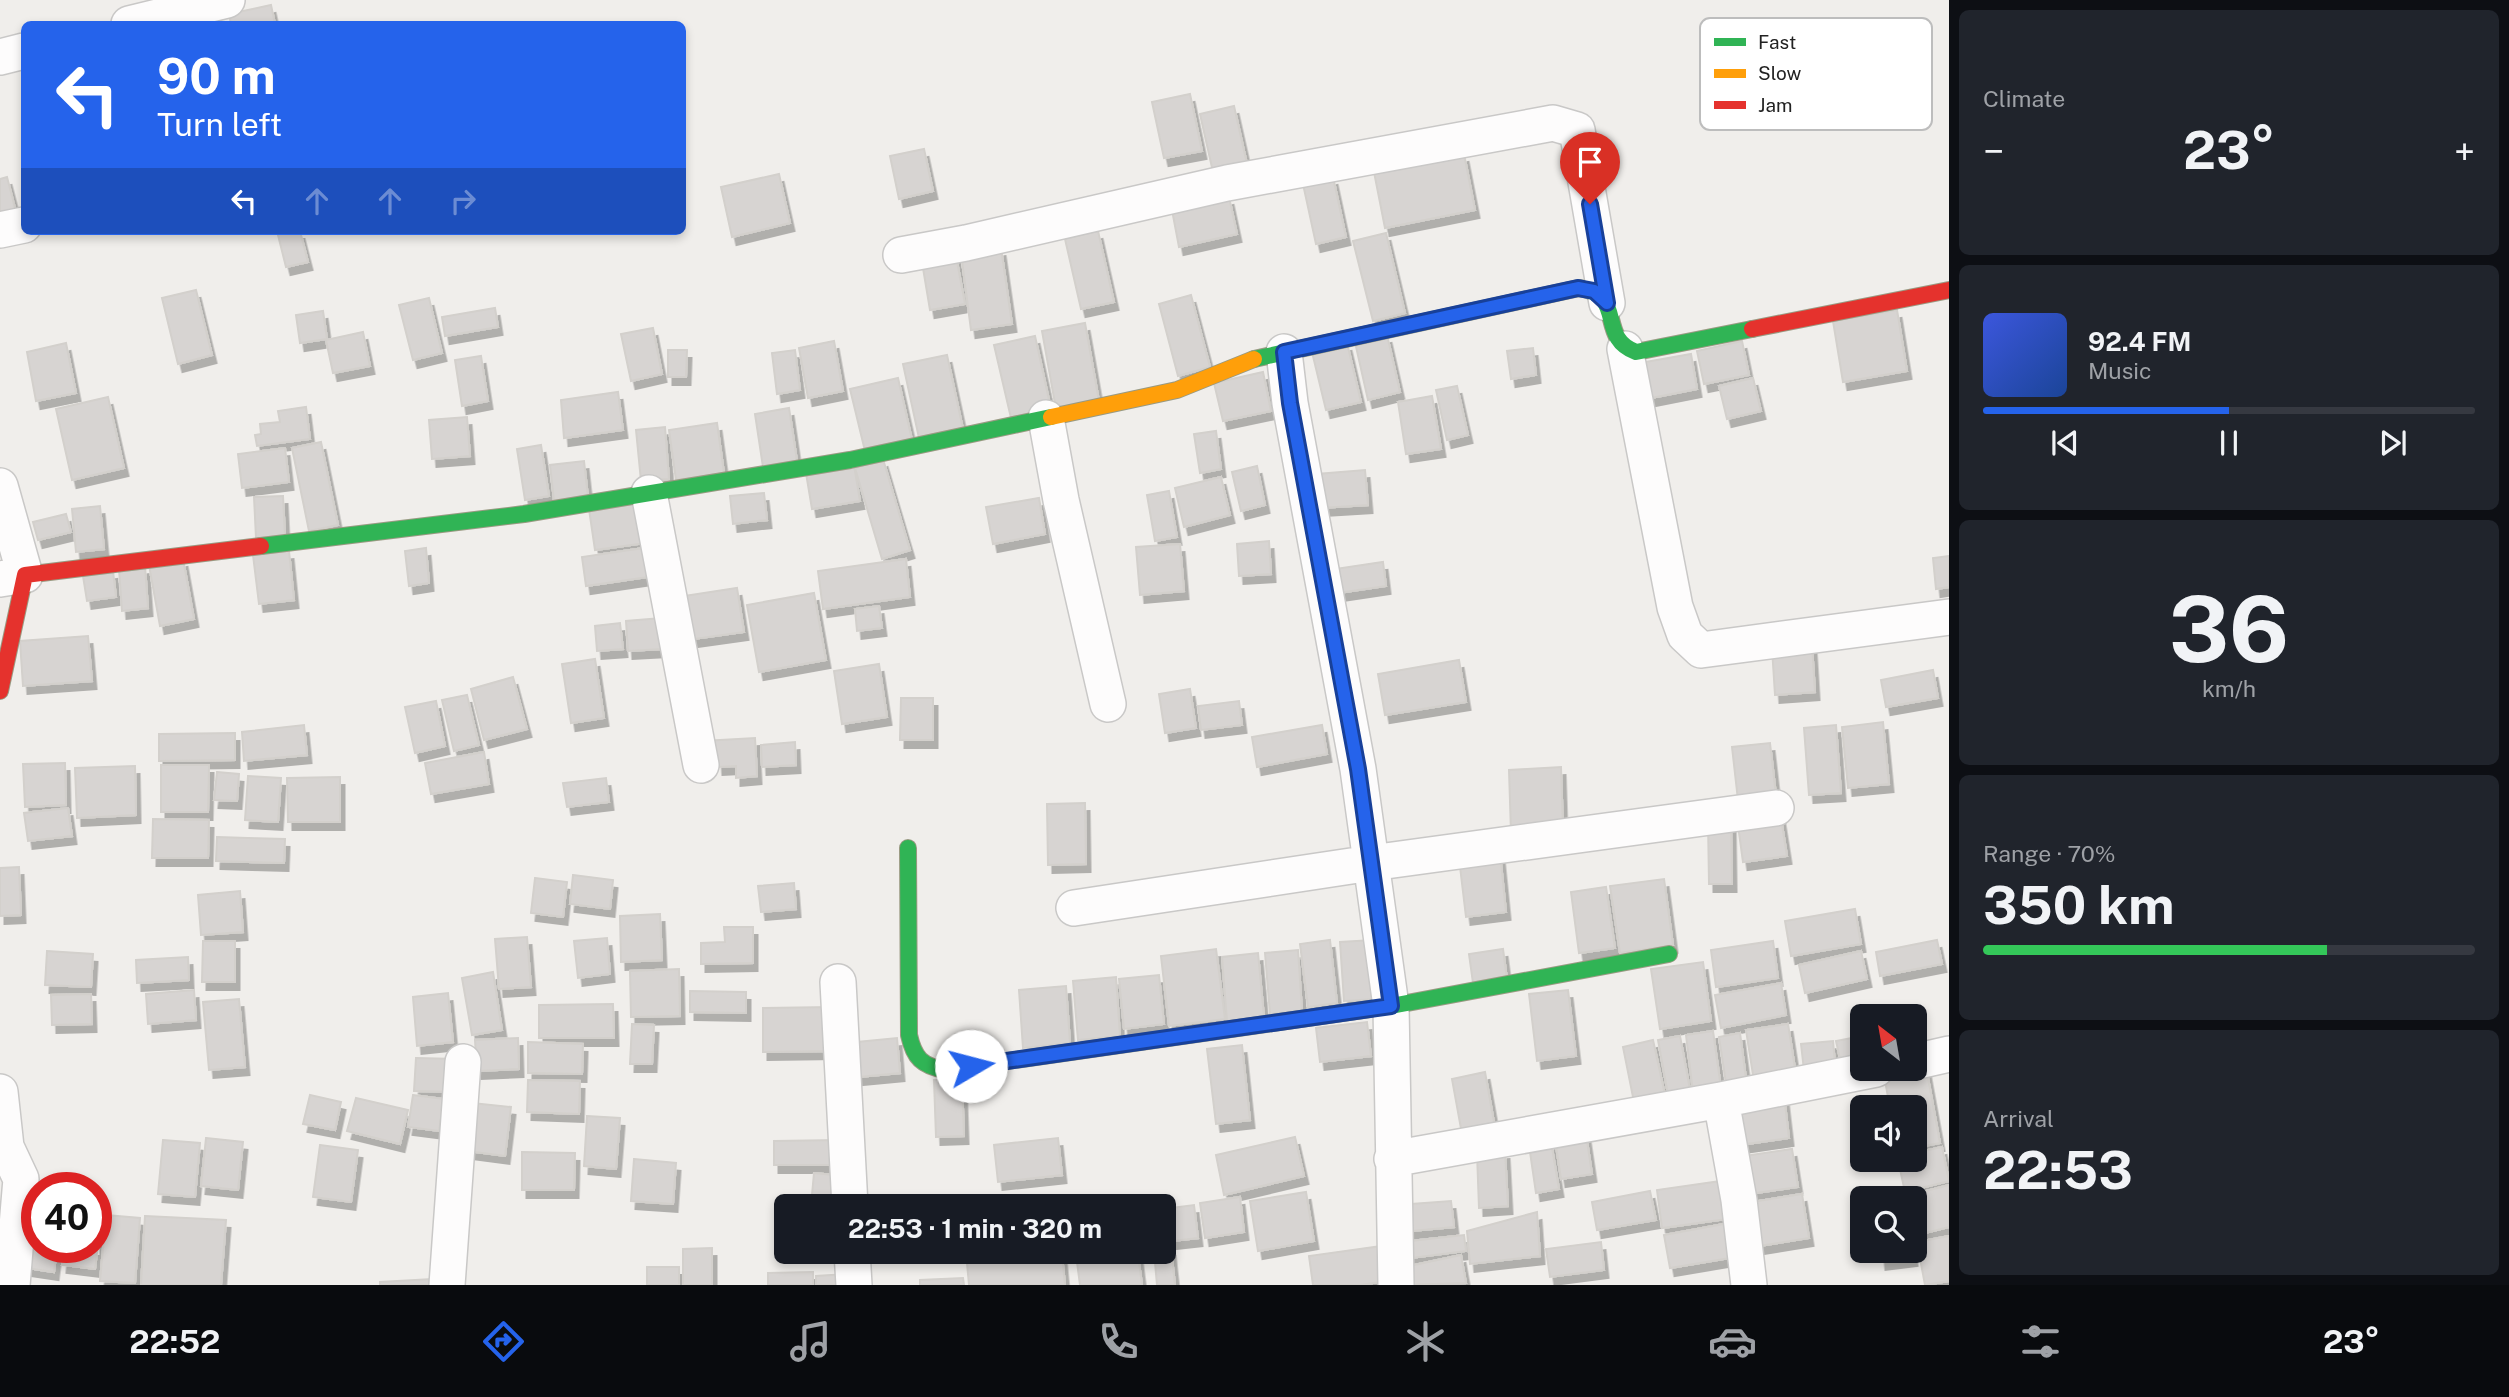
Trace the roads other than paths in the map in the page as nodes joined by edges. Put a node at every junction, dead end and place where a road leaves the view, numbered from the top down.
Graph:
1 (227, 0) edge
2 (141, 21) edge
3 (21, 52) edge
4 (0, 57) edge
5 (21, 226) edge
6 (0, 230) edge
7 (901, 255) dead end
8 (1949, 290) edge
9 (1607, 303) junction
10 (1625, 349) junction
11 (1284, 352) junction
12 (1046, 418) junction
13 (0, 486) edge
14 (649, 493) junction
15 (13, 577) edge
16 (1949, 617) edge
17 (0, 691) edge
18 (1108, 704) dead end
19 (701, 765) dead end
20 (1776, 808) dead end
21 (908, 848) dead end
22 (1371, 863) junction
23 (1074, 908) dead end
24 (1669, 954) dead end
25 (838, 982) dead end
26 (1391, 1006) junction
27 (1949, 1054) edge
28 (1927, 1059) edge
29 (463, 1062) dead end
30 (1850, 1074) edge
31 (0, 1093) edge
32 (1721, 1100) junction
33 (1392, 1159) junction
34 (849, 1194) edge
35 (853, 1264) edge
36 (12, 1285) edge
37 (447, 1285) edge
38 (854, 1285) edge
39 (1396, 1285) edge
40 (1749, 1285) edge

1 - 2 street
3 - 4 street
5 - 6 street
7 - 9 street
8 - 10 street
9 - 10 street
9 - 11 street
10 - 16 street
11 - 12 street
11 - 22 street
12 - 14 street
12 - 18 street
13 - 15 street
14 - 15 street
14 - 19 street
15 - 17 street
20 - 22 street
21 - 26 street
22 - 23 street
22 - 26 street
24 - 26 street
25 - 34 street
26 - 33 street
27 - 28 street
29 - 37 street
30 - 32 street
31 - 36 street
32 - 33 street
32 - 40 street
33 - 39 street
35 - 38 street

